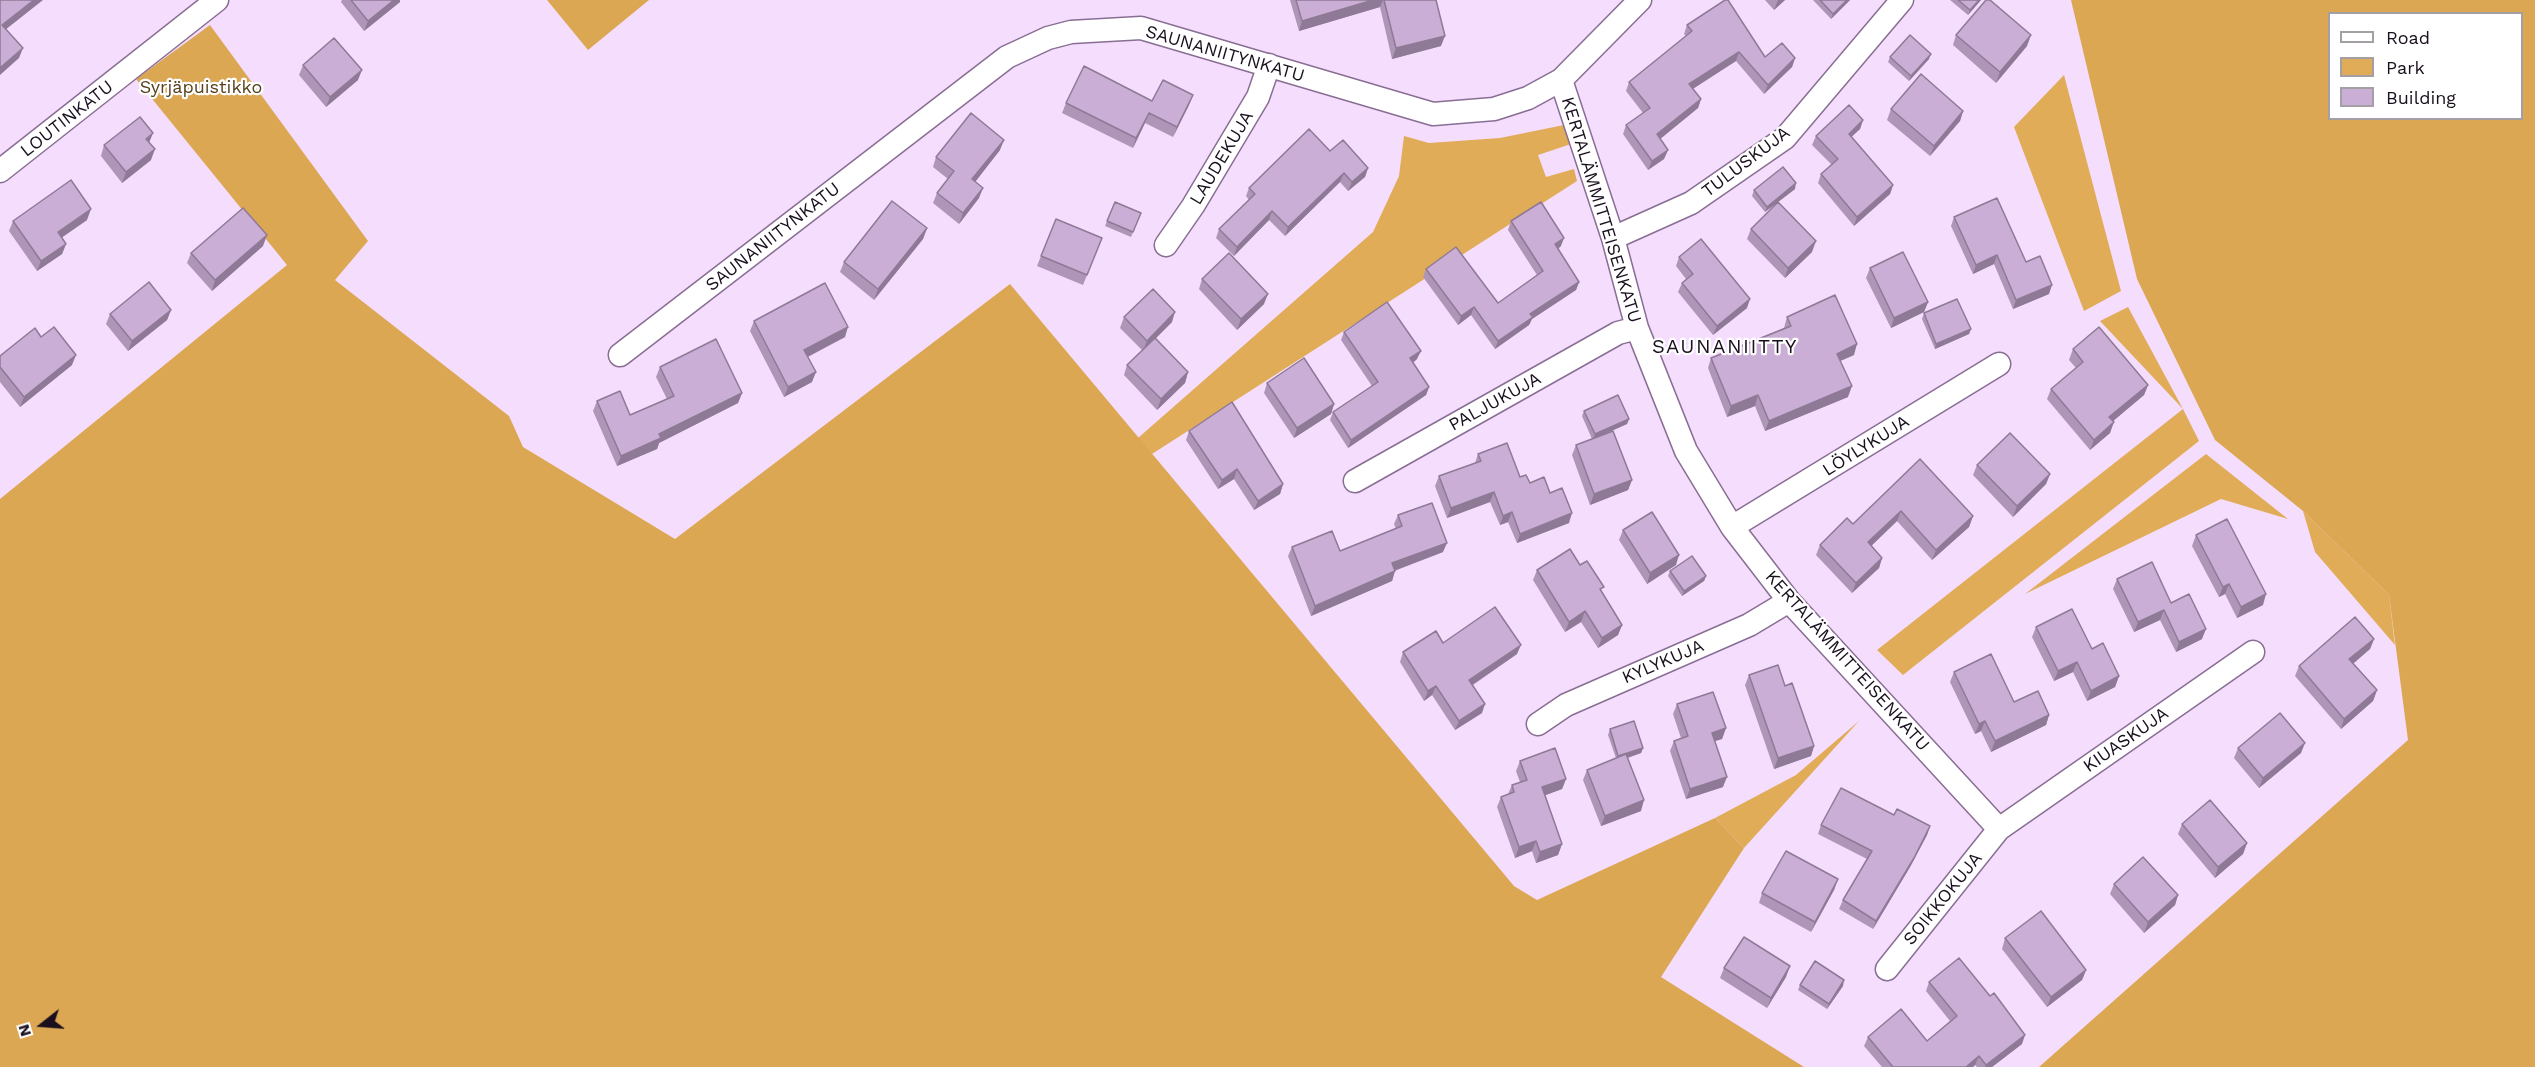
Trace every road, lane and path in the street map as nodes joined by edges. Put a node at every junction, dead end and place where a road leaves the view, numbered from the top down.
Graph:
1 (218, 0) edge
2 (1640, 0) edge
3 (1902, 0) edge
4 (1269, 65) junction
5 (1561, 80) junction
6 (0, 171) edge
7 (1613, 238) junction
8 (1166, 245) dead end
9 (1636, 328) junction
10 (620, 355) dead end
11 (1999, 364) dead end
12 (1355, 481) dead end
13 (1732, 527) junction
14 (1789, 601) junction
15 (2253, 652) dead end
16 (1538, 724) dead end
17 (1999, 829) junction
18 (1887, 969) dead end

1 - 6 street, LOUTINKATU
2 - 5 street, SAUNANIITYNKATU
3 - 7 street, TULUSKUJA
4 - 5 street, SAUNANIITYNKATU
4 - 8 street, LAUDEKUJA
4 - 10 street, SAUNANIITYNKATU
5 - 7 street, KERTALÄMMITTEISENKATU
7 - 9 street, KERTALÄMMITTEISENKATU
9 - 12 street, PALJUKUJA
9 - 13 street, KERTALÄMMITTEISENKATU
11 - 13 street, LÖYLYKUJA
13 - 14 street, KERTALÄMMITTEISENKATU
14 - 16 street, KYLYKUJA
14 - 17 street, KERTALÄMMITTEISENKATU
15 - 17 street, KIUASKUJA
17 - 18 street, SOIKKOKUJA

